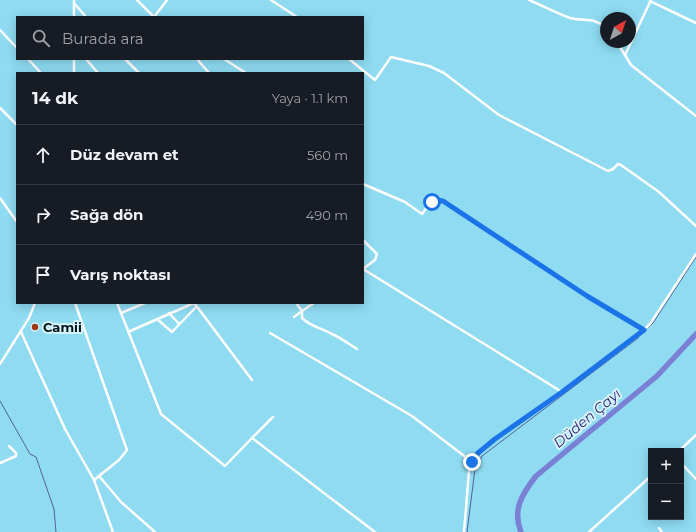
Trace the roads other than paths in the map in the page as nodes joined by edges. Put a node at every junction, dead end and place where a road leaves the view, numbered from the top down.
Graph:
1 (137, 0) edge
2 (167, 0) edge
3 (529, 0) edge
4 (274, 1) edge
5 (651, 1) edge
6 (74, 2) edge
7 (74, 16) edge
8 (85, 16) edge
9 (153, 16) edge
10 (155, 16) edge
11 (296, 16) edge
12 (696, 23) edge
13 (600, 24) edge
14 (0, 30) edge
15 (16, 47) edge
16 (621, 48) edge
17 (625, 55) junction
18 (29, 60) edge
19 (74, 60) edge
20 (87, 60) edge
21 (126, 60) edge
22 (198, 60) edge
23 (226, 60) edge
24 (350, 60) edge
25 (40, 72) edge
26 (74, 72) edge
27 (97, 72) edge
28 (137, 72) edge
29 (208, 72) edge
30 (244, 72) edge
31 (0, 108) edge
32 (696, 116) edge
33 (16, 124) edge
34 (364, 184) edge
35 (0, 198) edge
36 (16, 221) edge
37 (696, 226) edge
38 (364, 241) edge
39 (696, 254) edge
40 (364, 268) edge
41 (364, 270) edge
42 (35, 304) edge
43 (75, 304) edge
44 (117, 304) edge
45 (143, 304) edge
46 (195, 304) edge
47 (297, 304) edge
48 (312, 304) edge
49 (302, 311) junction
50 (121, 313) junction
51 (169, 313) junction
52 (294, 317) dead end
53 (157, 319) junction
54 (179, 324) junction
55 (644, 330) junction
56 (21, 332) junction
57 (128, 332) junction
58 (270, 333) dead end
59 (357, 349) dead end
60 (0, 364) edge
61 (252, 380) dead end
62 (562, 392) junction
63 (273, 417) dead end
64 (696, 435) edge
65 (252, 438) junction
66 (9, 446) dead end
67 (682, 448) edge
68 (472, 462) junction
69 (0, 463) edge
70 (684, 466) edge
71 (99, 476) junction
72 (648, 479) edge
73 (696, 479) edge
74 (94, 480) junction
75 (659, 528) dead end
76 (113, 532) edge
77 (155, 532) edge
78 (375, 532) edge
79 (464, 532) edge
80 (589, 532) edge
81 (662, 532) edge

1 - 9 street
2 - 10 street
3 - 13 street
4 - 11 street
5 - 12 street
5 - 17 street
6 - 7 street
6 - 8 street
14 - 15 street
16 - 17 street
17 - 32 street
18 - 25 street
19 - 26 street
20 - 27 street
21 - 28 street
22 - 29 street
23 - 30 street
24 - 37 street
31 - 33 street
34 - 55 street
35 - 36 street
38 - 40 street
39 - 55 street
41 - 62 street
42 - 56 street
43 - 71 street
44 - 50 street
45 - 50 street
46 - 51 street
46 - 54 street
46 - 61 street
47 - 49 street
48 - 49 street
49 - 52 street
49 - 59 street
50 - 57 street
51 - 53 street
51 - 54 street
53 - 54 street
53 - 57 street
55 - 62 street
56 - 60 street
56 - 74 street
57 - 65 street
58 - 68 street
62 - 68 street
63 - 65 street
64 - 67 street
65 - 78 street
66 - 69 street
68 - 79 street
70 - 73 street
71 - 74 street
71 - 77 street
72 - 80 street
74 - 76 street
75 - 81 street

